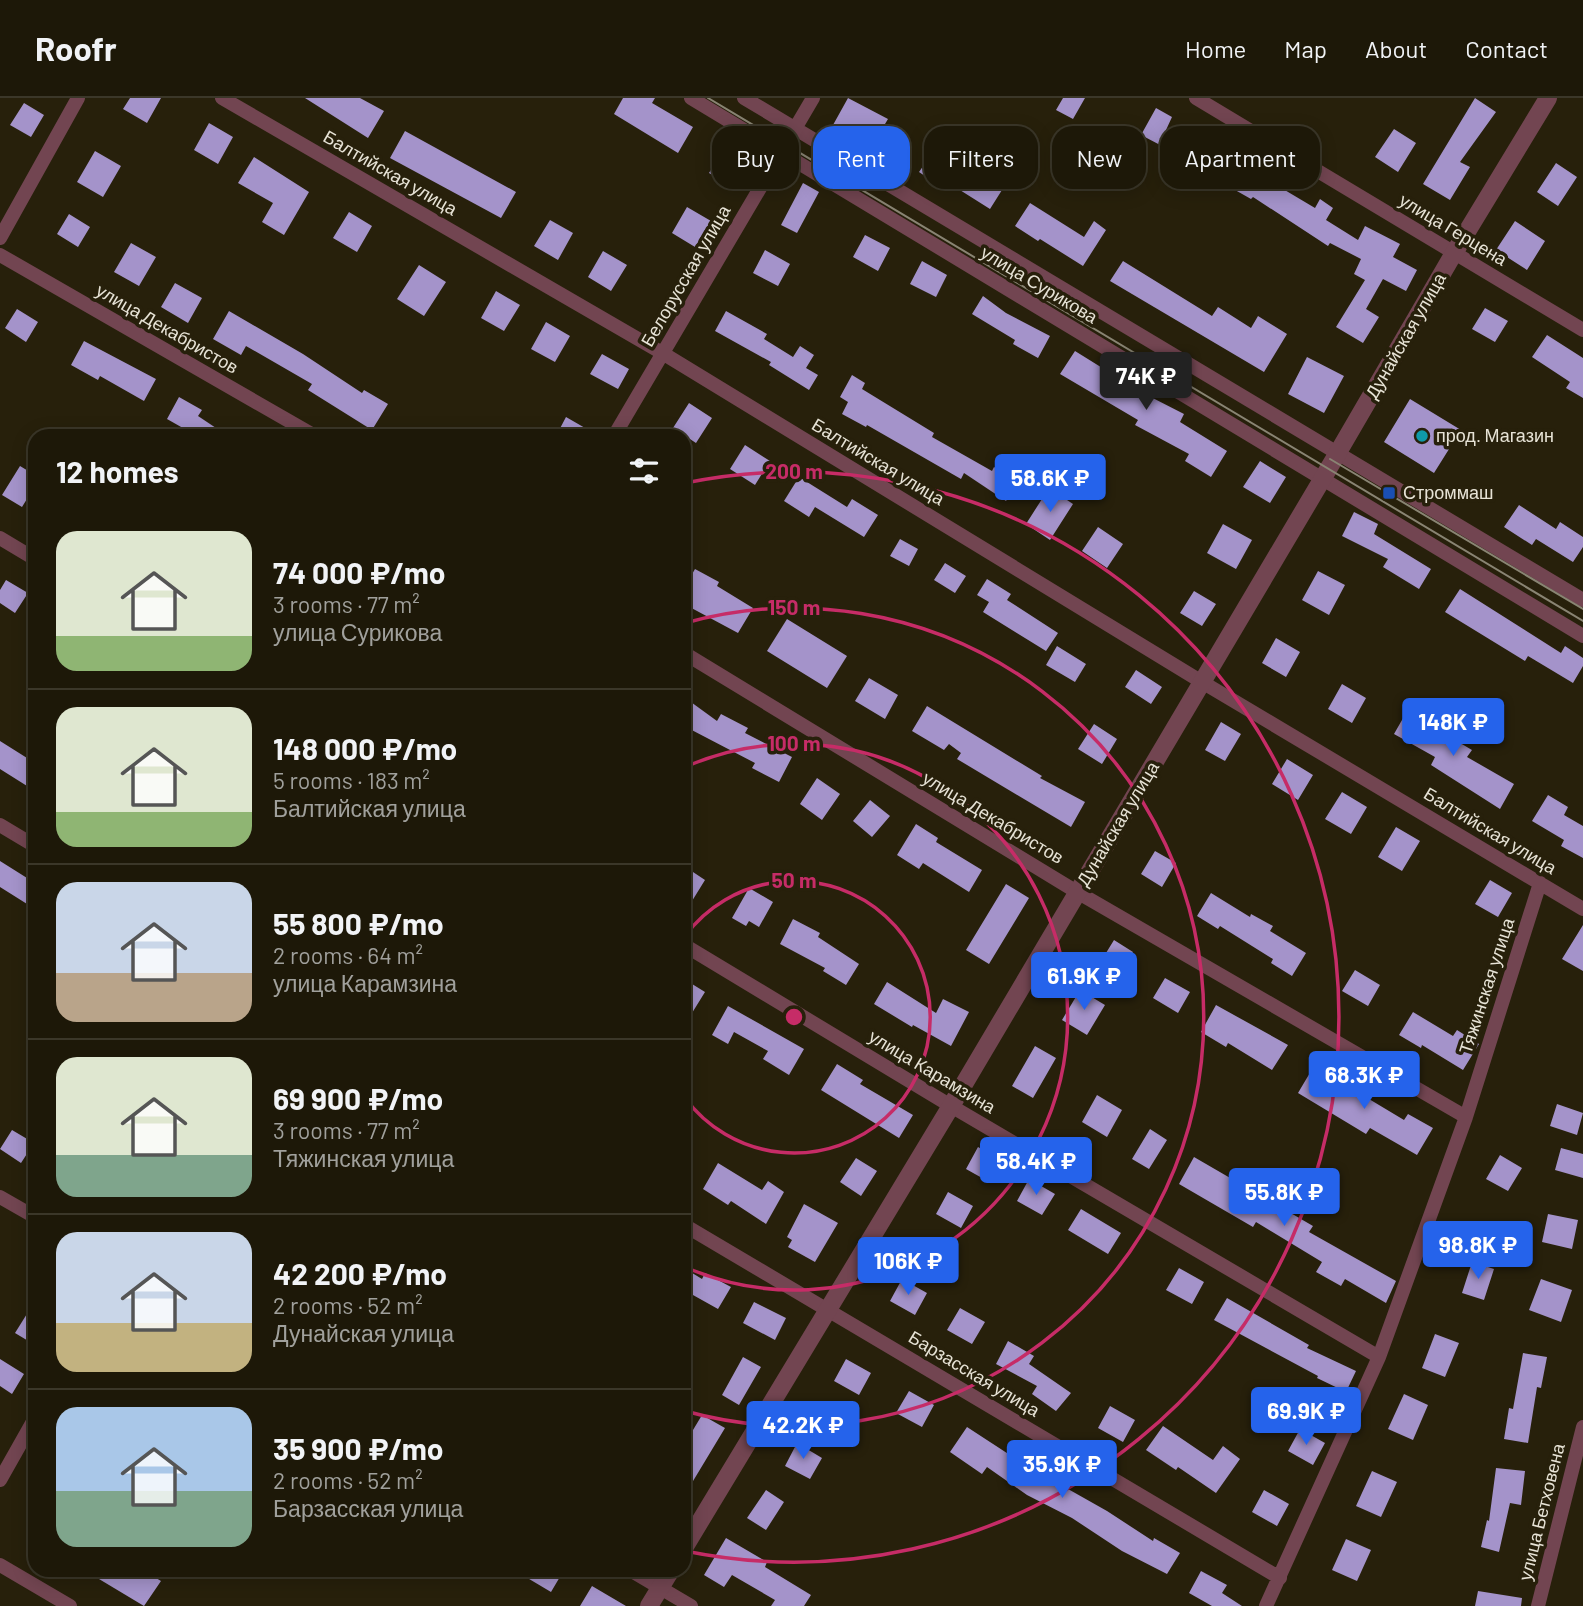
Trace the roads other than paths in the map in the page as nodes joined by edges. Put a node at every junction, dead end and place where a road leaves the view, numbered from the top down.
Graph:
1 (78, 98) edge
2 (222, 98) edge
3 (691, 98) edge
4 (744, 98) edge
5 (813, 98) edge
6 (1196, 98) edge
7 (1548, 98) edge
8 (738, 126) edge
9 (792, 126) edge
10 (796, 126) edge
11 (799, 130) edge
12 (799, 162) edge
13 (758, 189) edge
14 (0, 238) edge
15 (1454, 253) junction
16 (0, 255) edge
17 (1583, 330) edge
18 (663, 354) junction
19 (303, 429) edge
20 (618, 429) edge
21 (1337, 454) junction
22 (1321, 478) junction
23 (0, 538) edge
24 (28, 555) edge
25 (1583, 600) edge
26 (1583, 636) edge
27 (691, 657) edge
28 (1202, 682) junction
29 (0, 825) edge
30 (28, 842) edge
31 (1540, 883) junction
32 (1077, 892) junction
33 (1583, 909) edge
34 (691, 949) edge
35 (951, 1106) junction
36 (1466, 1116) junction
37 (0, 1196) edge
38 (28, 1213) edge
39 (691, 1229) edge
40 (829, 1310) junction
41 (1379, 1357) junction
42 (1583, 1427) edge
43 (28, 1430) edge
44 (0, 1480) edge
45 (691, 1537) edge
46 (0, 1565) edge
47 (642, 1577) edge
48 (666, 1577) edge
49 (1280, 1578) junction
50 (660, 1587) junction
51 (70, 1606) edge
52 (649, 1606) edge
53 (691, 1606) edge
54 (1266, 1606) edge
55 (1538, 1606) edge

1 - 14 street
2 - 18 street, Балтийская улица
3 - 8 street, улица Сурикова
4 - 9 street, улица Сурикова
5 - 10 street, Белорусская улица
6 - 15 street, улица Герцена
7 - 15 street, Дунайская улица
11 - 21 street, улица Сурикова
12 - 22 street, улица Сурикова
13 - 18 street, Белорусская улица
15 - 17 street, улица Герцена
15 - 21 street, Дунайская улица
16 - 19 street, улица Декабристов
18 - 20 street, Белорусская улица
18 - 28 street, Балтийская улица
21 - 22 street, Дунайская улица
21 - 25 street, улица Сурикова
22 - 26 street, улица Сурикова
22 - 28 street, Дунайская улица
23 - 24 street
27 - 32 street, улица Декабристов
28 - 31 street, Балтийская улица
28 - 32 street, Дунайская улица
29 - 30 street
31 - 33 street, Балтийская улица
31 - 36 street, Тяжинская улица
32 - 35 street, Дунайская улица
32 - 36 street, улица Декабристов
34 - 35 street, улица Карамзина
35 - 40 street, Дунайская улица
35 - 41 street, улица Карамзина
36 - 41 street, Тяжинская улица
37 - 38 street
39 - 40 street, Барзасская улица
40 - 45 street, Дунайская улица
40 - 49 street, Барзасская улица
41 - 49 street, Тяжинская улица
42 - 55 street, улица Бетховена
43 - 44 street
46 - 51 street
47 - 50 street
48 - 50 street
49 - 54 street, Тяжинская улица
50 - 52 street
50 - 53 street

